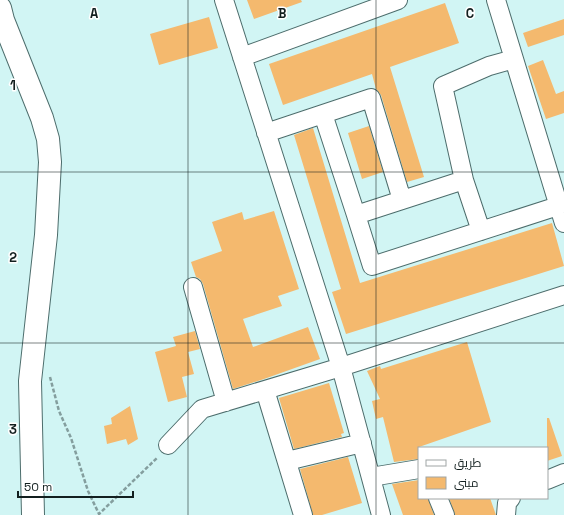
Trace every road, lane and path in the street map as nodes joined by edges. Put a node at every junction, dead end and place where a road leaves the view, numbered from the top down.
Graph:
1 (224, 0) edge
2 (398, 0) edge
3 (496, 0) edge
4 (0, 8) edge
5 (242, 57) junction
6 (514, 59) junction
7 (323, 114) junction
8 (266, 133) junction
9 (464, 180) junction
10 (402, 200) junction
11 (558, 206) junction
12 (356, 215) junction
13 (564, 223) edge
14 (481, 231) junction
15 (193, 287) dead end
16 (564, 295) edge
17 (341, 367) junction
18 (49, 375) dead end
19 (265, 390) junction
20 (226, 402) junction
21 (362, 443) junction
22 (168, 445) joint
23 (287, 461) junction
24 (418, 469) edge
25 (564, 473) edge
26 (371, 477) junction
27 (548, 480) edge
28 (438, 499) edge
29 (510, 499) edge
30 (33, 515) edge
31 (303, 515) edge
32 (381, 515) edge
33 (445, 515) edge
34 (506, 515) edge

1 - 5 street
2 - 5 street
3 - 6 street
4 - 30 main road
5 - 8 street
6 - 9 street
6 - 11 street
7 - 8 street
7 - 10 street
7 - 12 street
8 - 17 street
9 - 10 street
9 - 14 street
10 - 12 street
11 - 13 street
11 - 14 street
12 - 14 street
15 - 20 street
16 - 17 street
17 - 19 street
17 - 21 street
18 - 22 path
19 - 20 street
19 - 23 street
20 - 22 street
21 - 23 street
21 - 26 street
23 - 31 street
24 - 26 street
25 - 27 street
26 - 32 street
28 - 33 street
29 - 34 street

